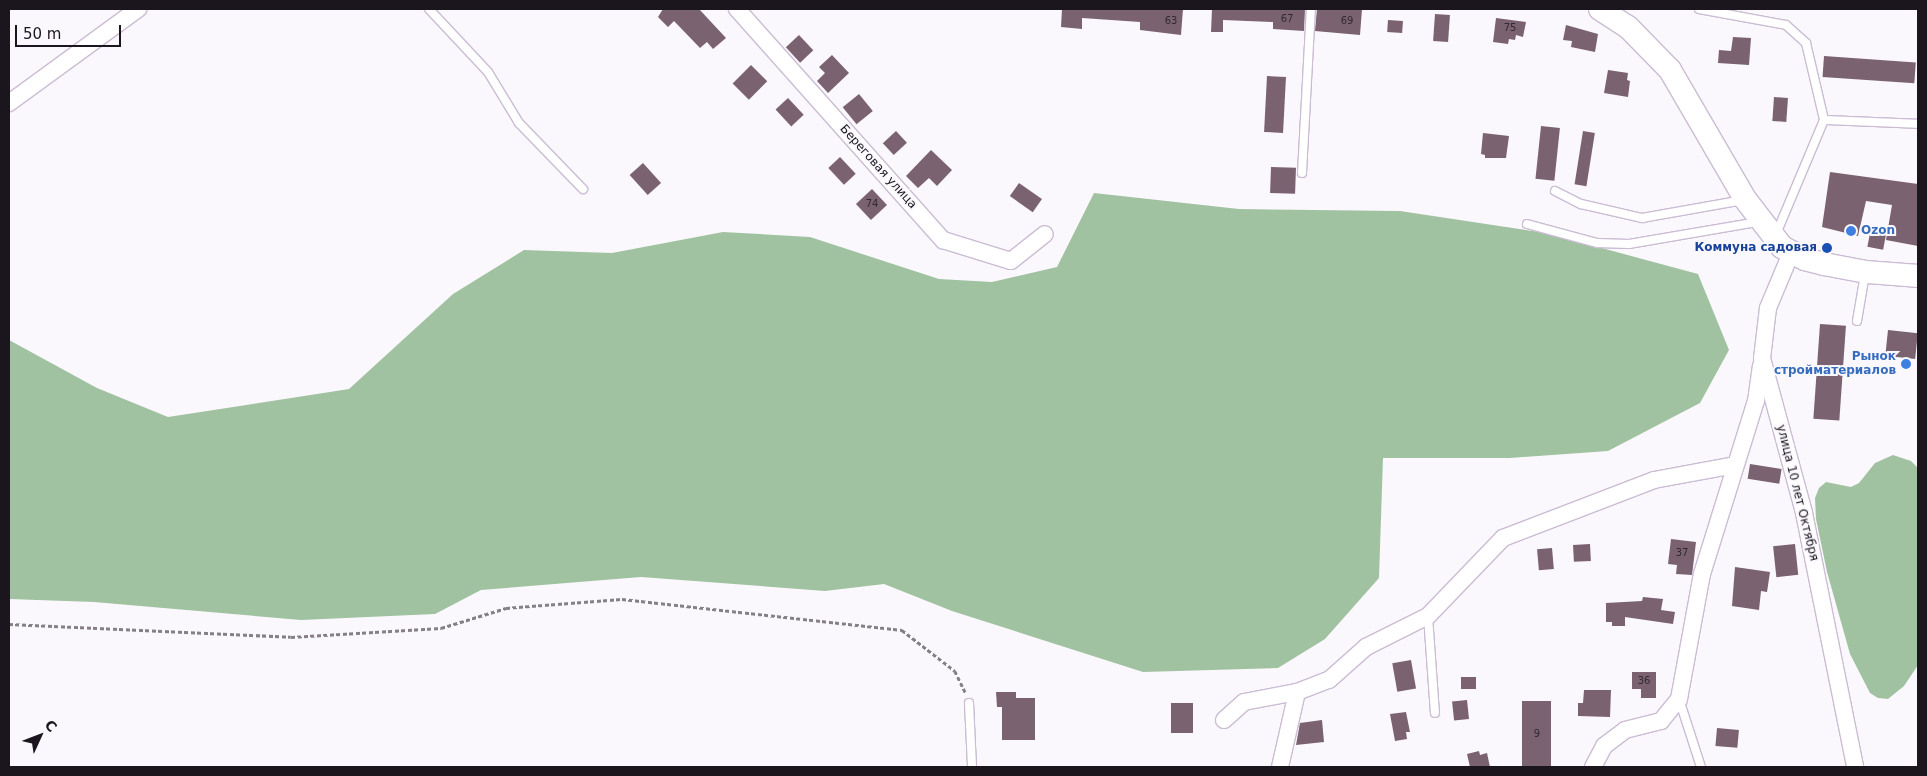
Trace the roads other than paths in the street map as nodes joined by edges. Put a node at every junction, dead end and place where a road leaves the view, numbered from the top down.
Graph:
1 (138, 9) edge
2 (429, 9) edge
3 (737, 9) edge
4 (1310, 9) edge
5 (1600, 9) edge
6 (1699, 9) edge
7 (9, 103) edge
8 (1824, 120) junction
9 (1918, 124) edge
10 (1302, 173) dead end
11 (583, 189) dead end
12 (1555, 192) dead end
13 (1746, 199) junction
14 (1760, 221) junction
15 (1527, 224) dead end
16 (1045, 234) dead end
17 (1782, 246) junction
18 (1866, 272) junction
19 (1918, 276) edge
20 (1857, 321) dead end
21 (1762, 358) junction
22 (1735, 465) junction
23 (1428, 616) junction
24 (1297, 692) junction
25 (1679, 699) junction
26 (969, 703) road end
27 (1435, 713) dead end
28 (1224, 720) dead end
29 (972, 767) edge
30 (1280, 767) edge
31 (1593, 767) edge
32 (1701, 767) edge
33 (1855, 767) edge

1 - 7 street
2 - 11 lane
3 - 16 street, Береговая улица
4 - 10 lane
5 - 13 street
6 - 8 lane
8 - 9 lane
8 - 17 lane
12 - 13 lane
13 - 14 street
14 - 15 lane
14 - 17 street
17 - 18 street
17 - 21 street, улица 10 лет Октября
18 - 19 street
18 - 20 lane
21 - 22 street
21 - 33 street, улица 10 лет Октября
22 - 23 street
22 - 25 street
23 - 24 street
23 - 27 lane
24 - 28 street
24 - 30 street
25 - 31 street
25 - 32 lane
26 - 29 lane

